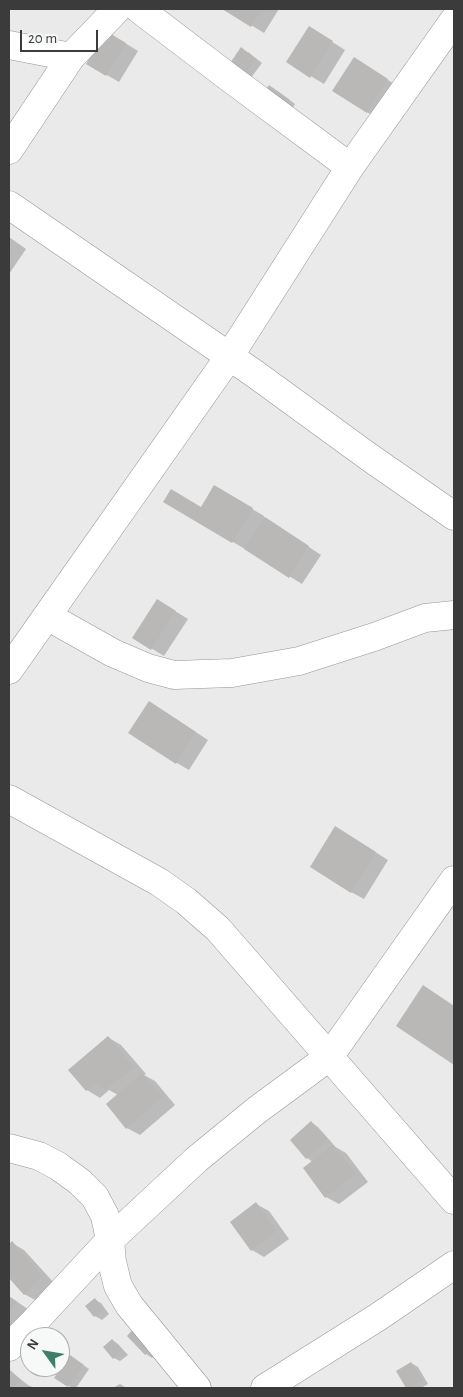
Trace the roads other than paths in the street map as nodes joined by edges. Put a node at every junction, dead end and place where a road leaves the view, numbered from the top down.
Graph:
1 (116, 9) edge
2 (139, 9) edge
3 (454, 20) edge
4 (9, 45) edge
5 (71, 58) junction
6 (9, 150) edge
7 (350, 167) junction
8 (9, 205) edge
9 (229, 357) junction
10 (454, 516) edge
11 (454, 614) edge
12 (47, 616) junction
13 (9, 670) edge
14 (9, 799) edge
15 (454, 880) edge
16 (329, 1057) junction
17 (9, 1148) edge
18 (454, 1200) edge
19 (110, 1240) junction
20 (454, 1265) edge
21 (9, 1347) edge
22 (197, 1388) edge
23 (265, 1388) edge

1 - 5 street
2 - 7 street
3 - 7 street
4 - 5 street
5 - 6 street
7 - 9 street
8 - 9 street
9 - 10 street
9 - 12 street
11 - 12 street
12 - 13 street
14 - 16 street
15 - 16 street
16 - 18 street
16 - 19 street
17 - 19 street
19 - 21 street
19 - 22 street
20 - 23 street

